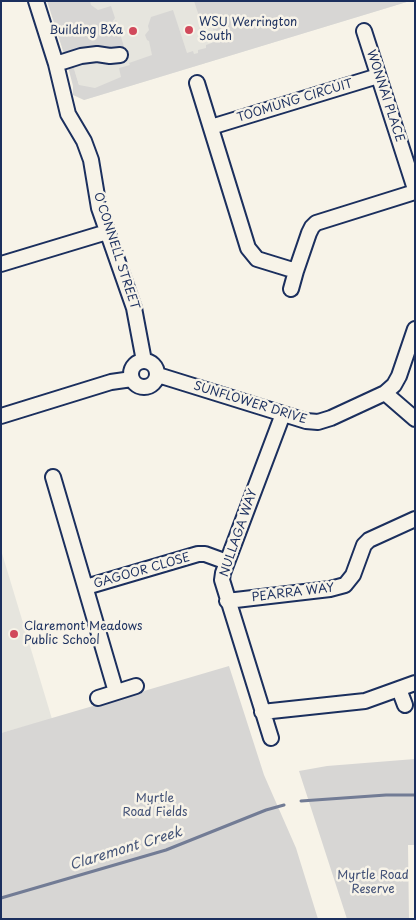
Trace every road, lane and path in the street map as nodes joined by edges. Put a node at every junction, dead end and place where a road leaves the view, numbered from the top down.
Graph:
1 (36, 1) edge
2 (364, 31) dead end
3 (120, 55) dead end
4 (56, 64) junction
5 (378, 76) junction
6 (197, 83) dead end
7 (211, 127) junction
8 (415, 191) edge
9 (107, 232) junction
10 (1, 264) edge
11 (296, 271) junction
12 (292, 289) dead end
13 (415, 329) edge
14 (144, 361) junction
15 (158, 375) junction
16 (132, 379) junction
17 (385, 393) junction
18 (283, 414) junction
19 (1, 416) edge
20 (415, 420) edge
21 (52, 478) dead end
22 (415, 519) edge
23 (227, 562) junction
24 (86, 587) junction
25 (228, 601) junction
26 (415, 683) edge
27 (136, 686) dead end
28 (399, 689) junction
29 (116, 692) junction
30 (98, 698) dead end
31 (405, 706) dead end
32 (262, 712) junction
33 (271, 738) dead end

1 - 4 street, O'CONNELL STREET
2 - 5 street, WONNAI PLACE
3 - 4 street
4 - 9 street, O'CONNELL STREET
5 - 7 street, TOOMUNG CIRCUIT
5 - 8 street, WONNAI PLACE
6 - 7 street
7 - 11 street
8 - 11 street
9 - 10 street
9 - 14 street, O'CONNELL STREET
11 - 12 street
13 - 17 street, SUNFLOWER DRIVE
14 - 15 street
14 - 16 street
15 - 16 street
15 - 18 street, SUNFLOWER DRIVE
16 - 19 street
17 - 18 street, SUNFLOWER DRIVE
17 - 20 street
18 - 23 street, NULLAGA WAY
21 - 24 street, GAGOOR CLOSE
22 - 25 street, PEARRA WAY
23 - 24 street, GAGOOR CLOSE
23 - 25 street, NULLAGA WAY
24 - 29 street, GAGOOR CLOSE
25 - 32 street, NULLAGA WAY
26 - 28 street
27 - 29 street
28 - 31 street
28 - 32 street
29 - 30 street
32 - 33 street, NULLAGA WAY

